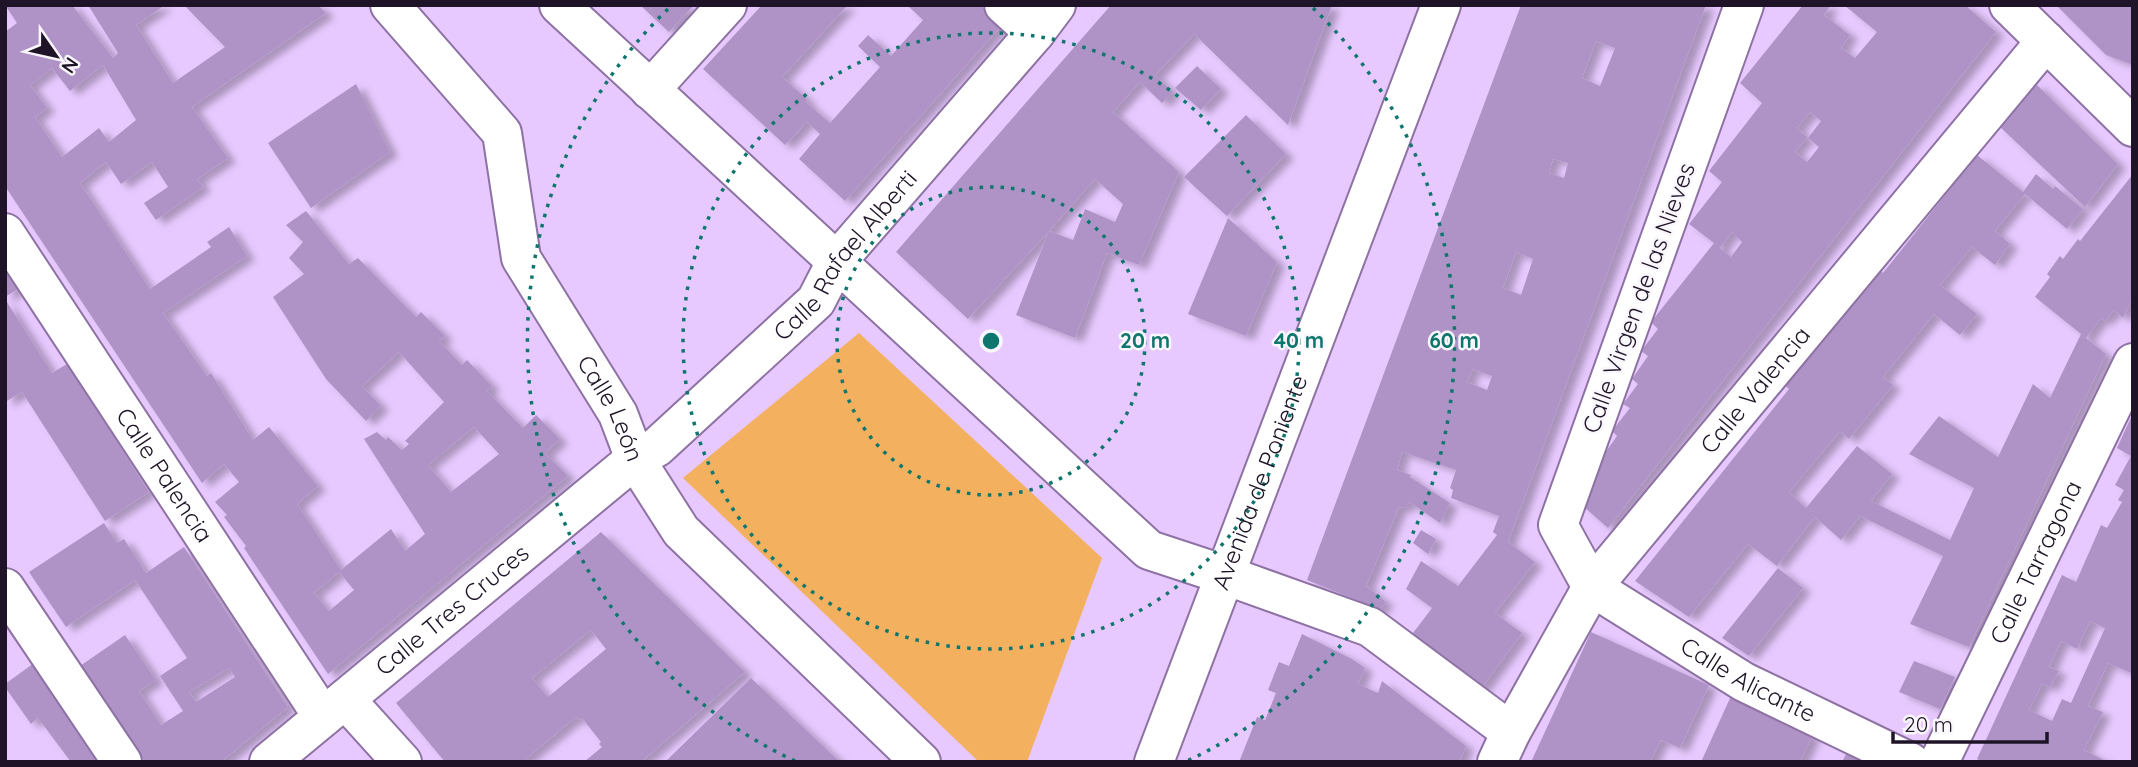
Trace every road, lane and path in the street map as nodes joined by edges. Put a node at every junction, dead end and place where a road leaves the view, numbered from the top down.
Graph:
1 (390, 5) edge
2 (559, 5) edge
3 (727, 5) edge
4 (1004, 5) edge
5 (1441, 5) edge
6 (1744, 5) edge
7 (2027, 18) edge
8 (1046, 19) edge
9 (650, 90) junction
10 (2133, 127) edge
11 (5, 233) edge
12 (836, 262) junction
13 (2133, 363) edge
14 (635, 459) junction
15 (1225, 575) junction
16 (1592, 587) junction
17 (5, 588) edge
18 (334, 708) junction
19 (1504, 747) edge
20 (122, 762) edge
21 (269, 762) edge
22 (402, 762) edge
23 (920, 762) edge
24 (1154, 762) edge
25 (1910, 762) edge
26 (1939, 762) edge

1 - 14 street, Calle León
2 - 9 street
3 - 9 street
4 - 8 street, Calle Rafael Alberti
5 - 15 street, Avenida de Poniente
6 - 16 street, Calle Virgen de las Nieves
7 - 10 street
7 - 16 street, Calle Valencia
8 - 12 street, Calle Rafael Alberti
9 - 12 street
11 - 18 street, Calle Palencia
12 - 14 street, Calle Rafael Alberti
12 - 15 street
13 - 26 street, Calle Tarragona
14 - 18 street, Calle Tres Cruces
14 - 23 street, Calle León
15 - 19 street
15 - 24 street, Avenida de Poniente
16 - 19 street, Calle Valencia
16 - 25 street, Calle Alicante
17 - 20 street
18 - 21 street, Calle Tres Cruces
18 - 22 street, Calle Palencia

